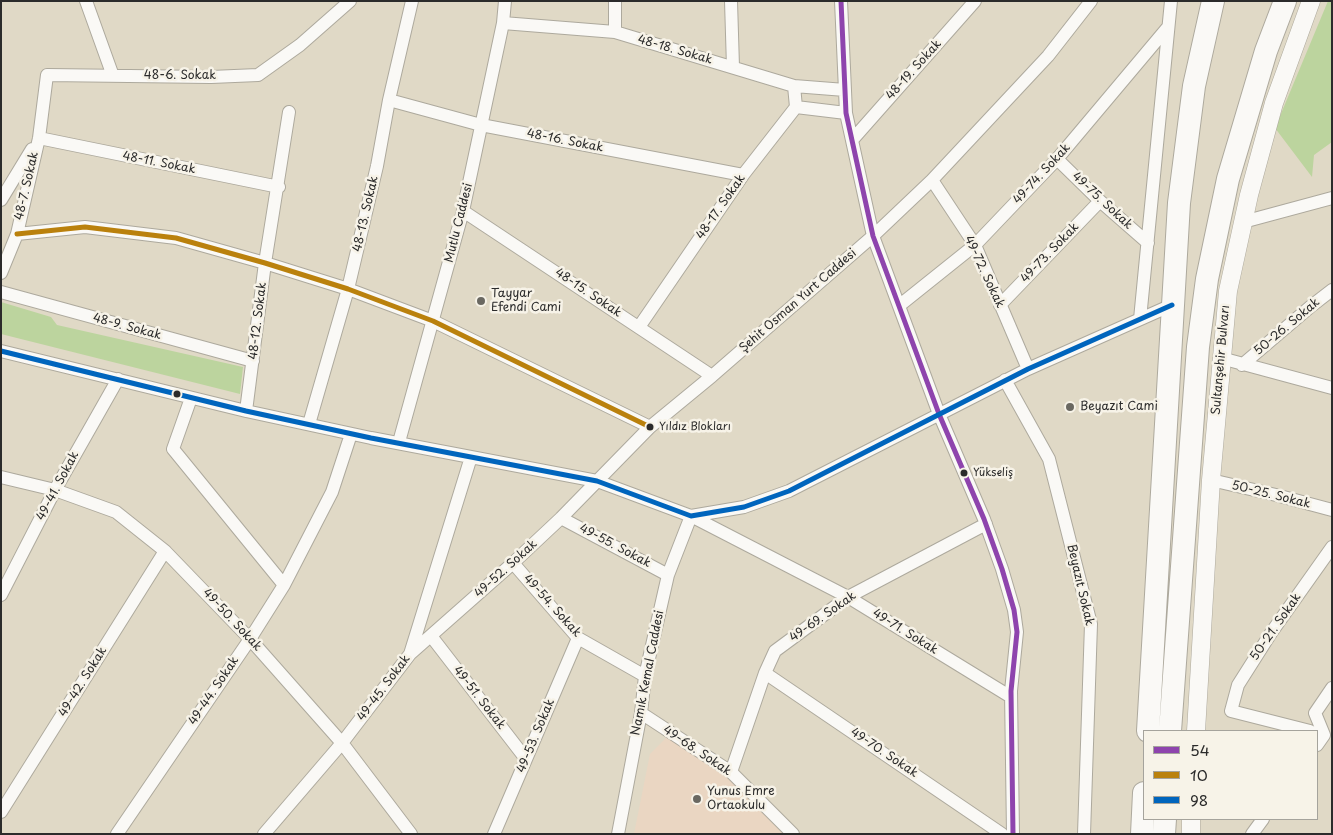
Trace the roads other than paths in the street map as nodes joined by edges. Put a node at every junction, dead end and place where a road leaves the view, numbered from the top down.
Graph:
1 (86, 1) edge
2 (350, 1) edge
3 (412, 1) edge
4 (505, 1) edge
5 (615, 1) edge
6 (731, 1) edge
7 (842, 1) edge
8 (975, 1) edge
9 (1091, 1) edge
10 (1171, 1) edge
11 (1213, 1) edge
12 (1285, 1) edge
13 (1311, 1) edge
14 (503, 23) junction
15 (1168, 28) junction
16 (615, 32) junction
17 (733, 67) junction
18 (113, 76) junction
19 (794, 86) junction
20 (845, 90) junction
21 (389, 100) junction
22 (796, 107) junction
23 (289, 112) dead end
24 (846, 113) junction
25 (481, 125) junction
26 (38, 138) junction
27 (852, 139) junction
28 (1057, 159) junction
29 (743, 175) junction
30 (932, 180) junction
31 (279, 187) junction
32 (1332, 198) edge
33 (1, 200) edge
34 (1100, 201) junction
35 (463, 210) junction
36 (1243, 222) junction
37 (16, 234) junction
38 (874, 236) junction
39 (1148, 243) junction
40 (975, 245) junction
41 (266, 263) junction
42 (1, 273) edge
43 (348, 290) junction
44 (1332, 290) edge
45 (1, 292) edge
46 (900, 305) junction
47 (1000, 305) junction
48 (1172, 305) junction
49 (1140, 319) junction
50 (433, 321) junction
51 (639, 327) junction
52 (1, 352) edge
53 (1221, 358) junction
54 (253, 361) junction
55 (1242, 365) junction
56 (1028, 369) junction
57 (712, 376) junction
58 (118, 379) junction
59 (1005, 380) junction
60 (1332, 388) edge
61 (191, 398) junction
62 (246, 411) junction
63 (939, 414) junction
64 (309, 424) junction
65 (650, 427) junction
66 (351, 434) junction
67 (399, 442) junction
68 (471, 457) junction
69 (1, 477) edge
70 (1211, 480) junction
71 (598, 481) junction
72 (55, 490) junction
73 (1332, 510) edge
74 (691, 516) junction
75 (561, 518) junction
76 (986, 524) junction
77 (1332, 547) edge
78 (165, 551) junction
79 (513, 563) junction
80 (668, 574) junction
81 (284, 585) junction
82 (1, 595) edge
83 (848, 597) junction
84 (431, 636) junction
85 (578, 638) junction
86 (250, 639) junction
87 (410, 654) junction
88 (765, 673) junction
89 (645, 676) junction
90 (1332, 688) edge
91 (1011, 697) junction
92 (641, 713) junction
93 (1148, 730) edge
94 (1170, 730) edge
95 (1196, 730) edge
96 (1306, 730) edge
97 (1322, 738) edge
98 (342, 743) junction
99 (526, 759) junction
100 (731, 772) junction
101 (1, 812) edge
102 (1143, 814) edge
103 (1165, 820) edge
104 (1192, 820) edge
105 (1262, 820) edge
106 (117, 834) edge
107 (264, 834) edge
108 (411, 834) edge
109 (494, 834) edge
110 (618, 834) edge
111 (794, 834) edge
112 (1002, 834) edge
113 (1013, 834) edge
114 (1084, 834) edge
115 (1142, 834) edge
116 (1164, 834) edge
117 (1191, 834) edge
118 (1252, 834) edge

1 - 18 street
2 - 18 street, 48-6. Sokak
3 - 21 street, 48-13. Sokak
4 - 14 street, Mutlu Caddesi
5 - 16 street
6 - 17 street
7 - 20 street
8 - 27 street, 48-19. Sokak
9 - 30 street, Şehit Osman Yurt Caddesi
10 - 15 street
11 - 48 highway
12 - 94 highway, Sultanşehir Bulvarı
13 - 36 street, Sultanşehir Bulvarı
14 - 16 street, 48-18. Sokak
14 - 25 street, Mutlu Caddesi
15 - 28 street, 49-74. Sokak
15 - 39 street
16 - 17 street, 48-18. Sokak
17 - 19 street, 48-18. Sokak
18 - 26 street, 48-6. Sokak
19 - 20 street, 48-18. Sokak
19 - 22 street
20 - 24 street
21 - 25 street, 48-16. Sokak
21 - 43 street, 48-13. Sokak
22 - 24 street
22 - 29 street, 48-17. Sokak
23 - 31 street, 48-12. Sokak
24 - 27 street
25 - 29 street, 48-16. Sokak
25 - 35 street, Mutlu Caddesi
26 - 31 street, 48-11. Sokak
26 - 33 street, 48-7. Sokak
26 - 37 street, 48-7. Sokak
27 - 38 street
28 - 34 street, 49-75. Sokak
28 - 40 street, 49-74. Sokak
29 - 51 street, 48-17. Sokak
30 - 38 street, Şehit Osman Yurt Caddesi
30 - 40 street, 49-72. Sokak
31 - 41 street, 48-12. Sokak
32 - 36 street
34 - 39 street, 49-75. Sokak
34 - 47 street, 49-73. Sokak
35 - 50 street, Mutlu Caddesi
35 - 51 street, 48-15. Sokak
36 - 53 street, Sultanşehir Bulvarı
37 - 41 street
37 - 42 street, 48-7. Sokak
38 - 46 street
38 - 57 street, Şehit Osman Yurt Caddesi
39 - 49 street
40 - 46 street, 49-74. Sokak
40 - 47 street, 49-72. Sokak
41 - 43 street
41 - 54 street, 48-12. Sokak
43 - 50 street
43 - 64 street, 48-13. Sokak
44 - 55 street, 50-26. Sokak
45 - 54 street, 48-9. Sokak
46 - 63 street
47 - 56 street, 49-72. Sokak
48 - 49 street
48 - 93 highway
49 - 56 street
50 - 65 street
50 - 67 street, Mutlu Caddesi
51 - 57 street, 48-15. Sokak
52 - 58 street, 49-71. Sokak
53 - 55 street
53 - 70 street, Sultanşehir Bulvarı
54 - 62 street, 48-12. Sokak
55 - 60 street
56 - 59 street
57 - 65 street, Şehit Osman Yurt Caddesi
58 - 61 street, 49-71. Sokak
58 - 72 street, 49-41. Sokak
59 - 63 street
59 - 114 street, Beyazıt Sokak
61 - 62 street, 49-71. Sokak
61 - 81 street
62 - 64 street, 49-71. Sokak
63 - 74 street
63 - 76 street
64 - 66 street, 49-71. Sokak
65 - 71 street, Şehit Osman Yurt Caddesi
66 - 67 street, 49-71. Sokak
66 - 81 street, 49-44. Sokak
67 - 68 street, 49-71. Sokak
68 - 71 street, 49-71. Sokak
68 - 87 street, 49-45. Sokak
69 - 72 street, 49-50. Sokak
70 - 73 street, 50-25. Sokak
70 - 95 street, Sultanşehir Bulvarı
71 - 74 street, 49-71. Sokak
71 - 75 street, 49-52. Sokak
72 - 78 street, 49-50. Sokak
72 - 82 street, 49-41. Sokak
74 - 80 street, Namık Kemal Caddesi
74 - 83 street, 49-71. Sokak
75 - 79 street, 49-52. Sokak
75 - 80 street, 49-55. Sokak
76 - 83 street, 49-69. Sokak
76 - 91 street
77 - 96 street, 50-21. Sokak
78 - 86 street, 49-50. Sokak
78 - 101 street, 49-42. Sokak
79 - 84 street, 49-52. Sokak
79 - 85 street, 49-54. Sokak
80 - 89 street, Namık Kemal Caddesi
81 - 86 street, 49-44. Sokak
83 - 88 street, 49-69. Sokak
83 - 91 street, 49-71. Sokak
84 - 87 street, 49-52. Sokak
84 - 99 street, 49-51. Sokak
85 - 89 street, 49-54. Sokak
85 - 99 street, 49-53. Sokak
86 - 98 street, 49-50. Sokak
86 - 106 street, 49-44. Sokak
87 - 98 street, 49-45. Sokak
88 - 100 street, 49-69. Sokak
88 - 112 street, 49-70. Sokak
89 - 92 street, Namık Kemal Caddesi
90 - 97 street
91 - 113 street
92 - 100 street, 49-68. Sokak
92 - 110 street, Namık Kemal Caddesi
98 - 107 street, 49-45. Sokak
98 - 108 street, 49-50. Sokak
99 - 109 street, 49-53. Sokak
100 - 111 street, 49-68. Sokak
102 - 115 highway
103 - 116 highway
104 - 117 street
105 - 118 street

